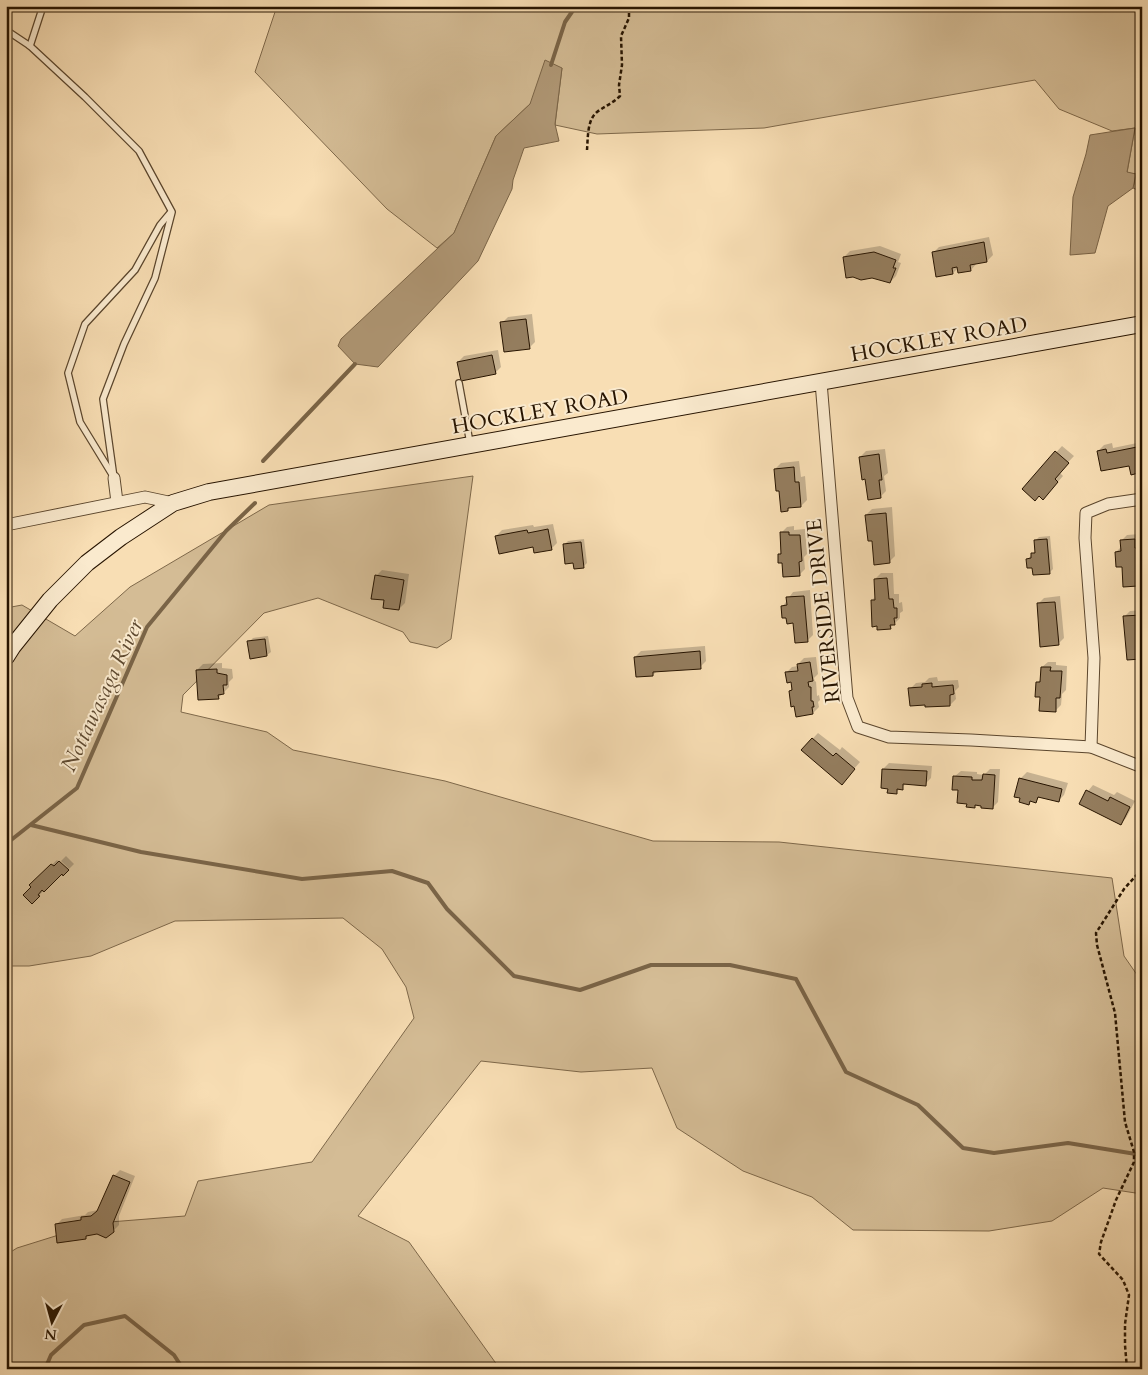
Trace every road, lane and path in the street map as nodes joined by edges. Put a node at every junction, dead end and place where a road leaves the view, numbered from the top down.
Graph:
1 (42, 6) edge
2 (629, 6) edge
3 (6, 30) edge
4 (30, 46) junction
5 (587, 150) dead end
6 (172, 212) junction
7 (1142, 324) edge
8 (821, 382) junction
9 (459, 383) dead end
10 (470, 445) junction
11 (114, 478) junction
12 (1142, 499) edge
13 (117, 502) junction
14 (173, 503) junction
15 (6, 525) edge
16 (6, 657) edge
17 (1091, 747) junction
18 (1142, 767) edge
19 (1142, 869) edge
20 (1127, 1369) edge

1 - 4 lane
2 - 5 path
3 - 4 lane
4 - 6 lane
6 - 11 lane
6 - 11 lane
7 - 8 main road, HOCKLEY ROAD
8 - 10 main road, HOCKLEY ROAD
8 - 17 street, RIVERSIDE DRIVE
9 - 10 lane
10 - 14 main road, HOCKLEY ROAD
11 - 13 street
12 - 17 street
13 - 14 street
13 - 15 street
14 - 16 main road, HOCKLEY ROAD
17 - 18 street, RIVERSIDE DRIVE
19 - 20 path

